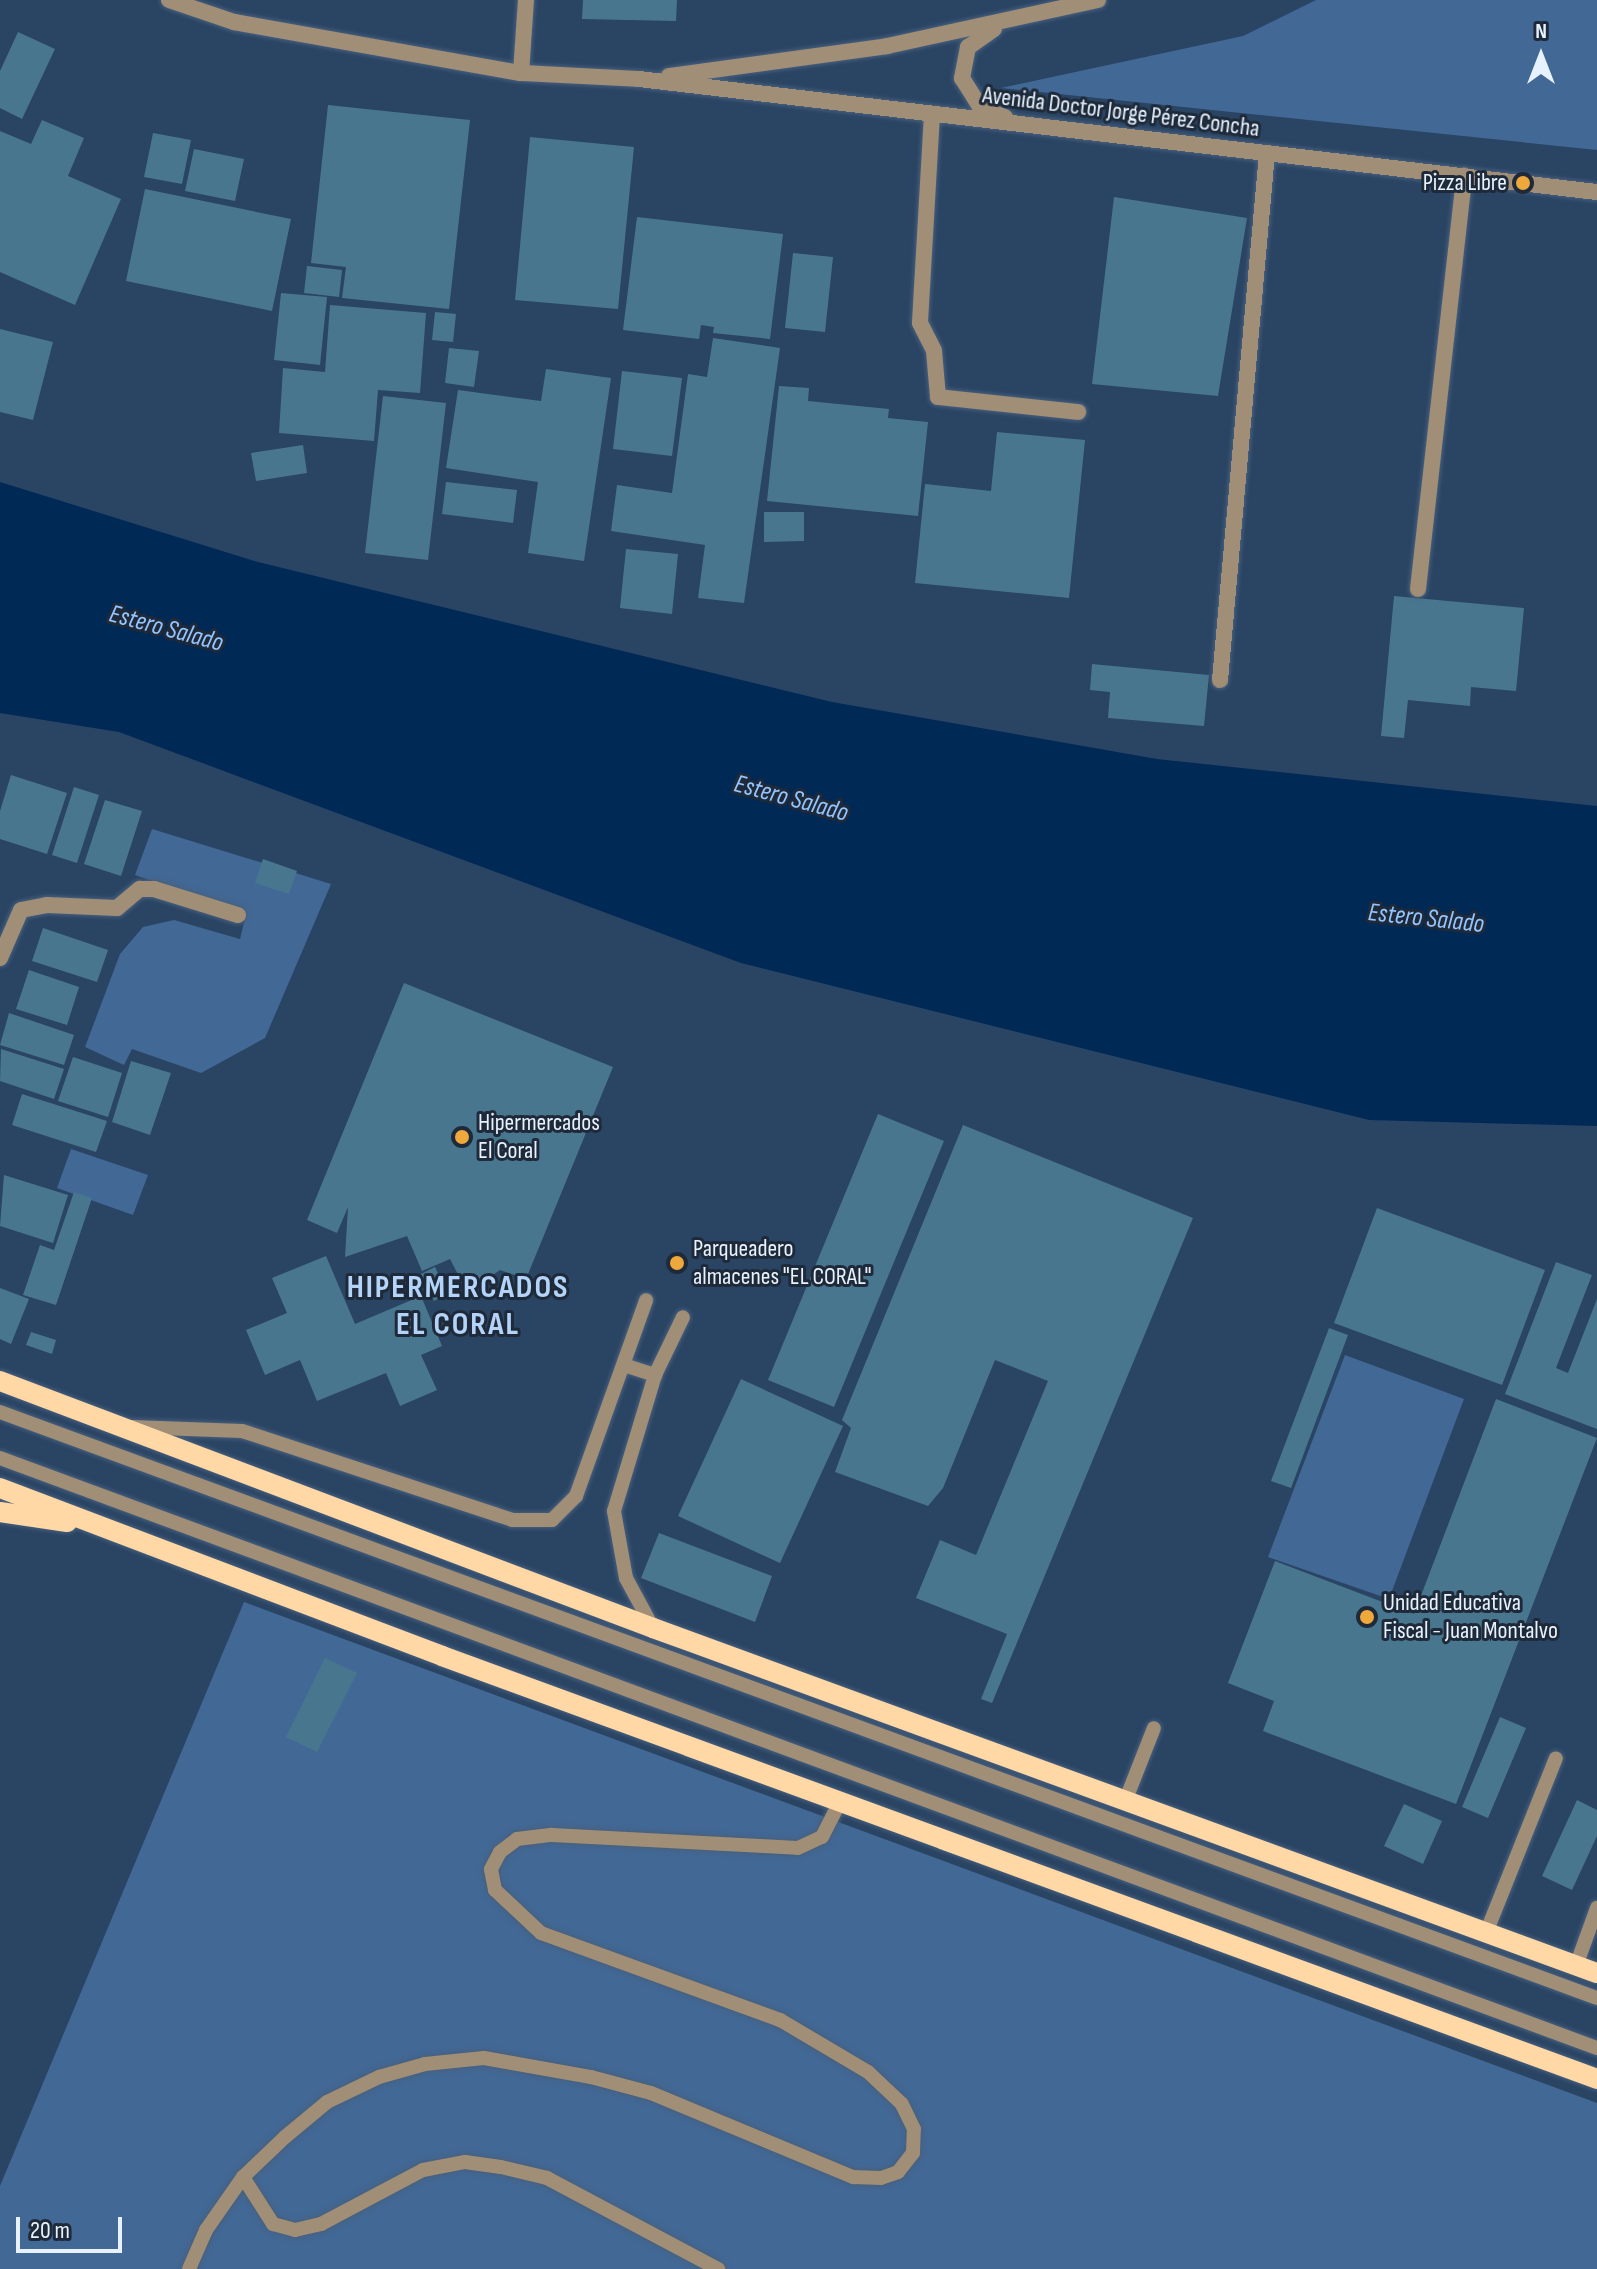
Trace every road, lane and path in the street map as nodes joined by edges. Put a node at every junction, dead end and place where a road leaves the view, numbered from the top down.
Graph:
1 (169, 0) edge
2 (526, 0) edge
3 (1098, 0) edge
4 (1010, 22) junction
5 (521, 73) junction
6 (639, 79) junction
7 (932, 114) junction
8 (1059, 129) junction
9 (1267, 153) junction
10 (1464, 176) junction
11 (1597, 192) edge
12 (1078, 412) dead end
13 (1418, 589) dead end
14 (1220, 680) dead end
15 (238, 915) dead end
16 (0, 958) edge
17 (646, 1300) dead end
18 (683, 1317) dead end
19 (624, 1365) junction
20 (655, 1375) junction
21 (0, 1381) edge
22 (0, 1412) edge
23 (132, 1427) junction
24 (0, 1458) edge
25 (0, 1488) edge
26 (0, 1512) edge
27 (115, 1529) junction
28 (653, 1628) junction
29 (1154, 1728) dead end
30 (1556, 1758) dead end
31 (1126, 1799) junction
32 (840, 1802) junction
33 (1597, 1908) edge
34 (1486, 1933) junction
35 (1576, 1966) junction
36 (1597, 1973) edge
37 (1597, 1998) edge
38 (1597, 2048) edge
39 (1597, 2079) edge
40 (243, 2177) junction
41 (189, 2269) edge
42 (718, 2269) edge

1 - 5 street, Avenida Doctor Jorge Pérez Concha
2 - 5 street
3 - 4 street, Avenida Doctor Jorge Pérez Concha
4 - 6 street, Avenida Doctor Jorge Pérez Concha
4 - 8 street
5 - 6 street, Avenida Doctor Jorge Pérez Concha
6 - 7 street, Avenida Doctor Jorge Pérez Concha
7 - 8 street, Avenida Doctor Jorge Pérez Concha
7 - 12 street
8 - 9 street, Avenida Doctor Jorge Pérez Concha
9 - 10 street, Avenida Doctor Jorge Pérez Concha
9 - 14 street
10 - 11 street, Avenida Doctor Jorge Pérez Concha
10 - 13 street
15 - 16 street
17 - 19 lane
18 - 20 lane
19 - 20 lane
19 - 23 lane
20 - 28 lane
21 - 23 main road
22 - 37 lane
23 - 28 main road
24 - 38 lane
25 - 27 main road
26 - 27 main road
27 - 32 main road
28 - 31 main road
29 - 31 lane
30 - 34 lane
31 - 34 main road
32 - 39 main road
32 - 40 lane
33 - 35 lane
34 - 35 main road
35 - 36 main road
40 - 41 lane
40 - 42 lane

